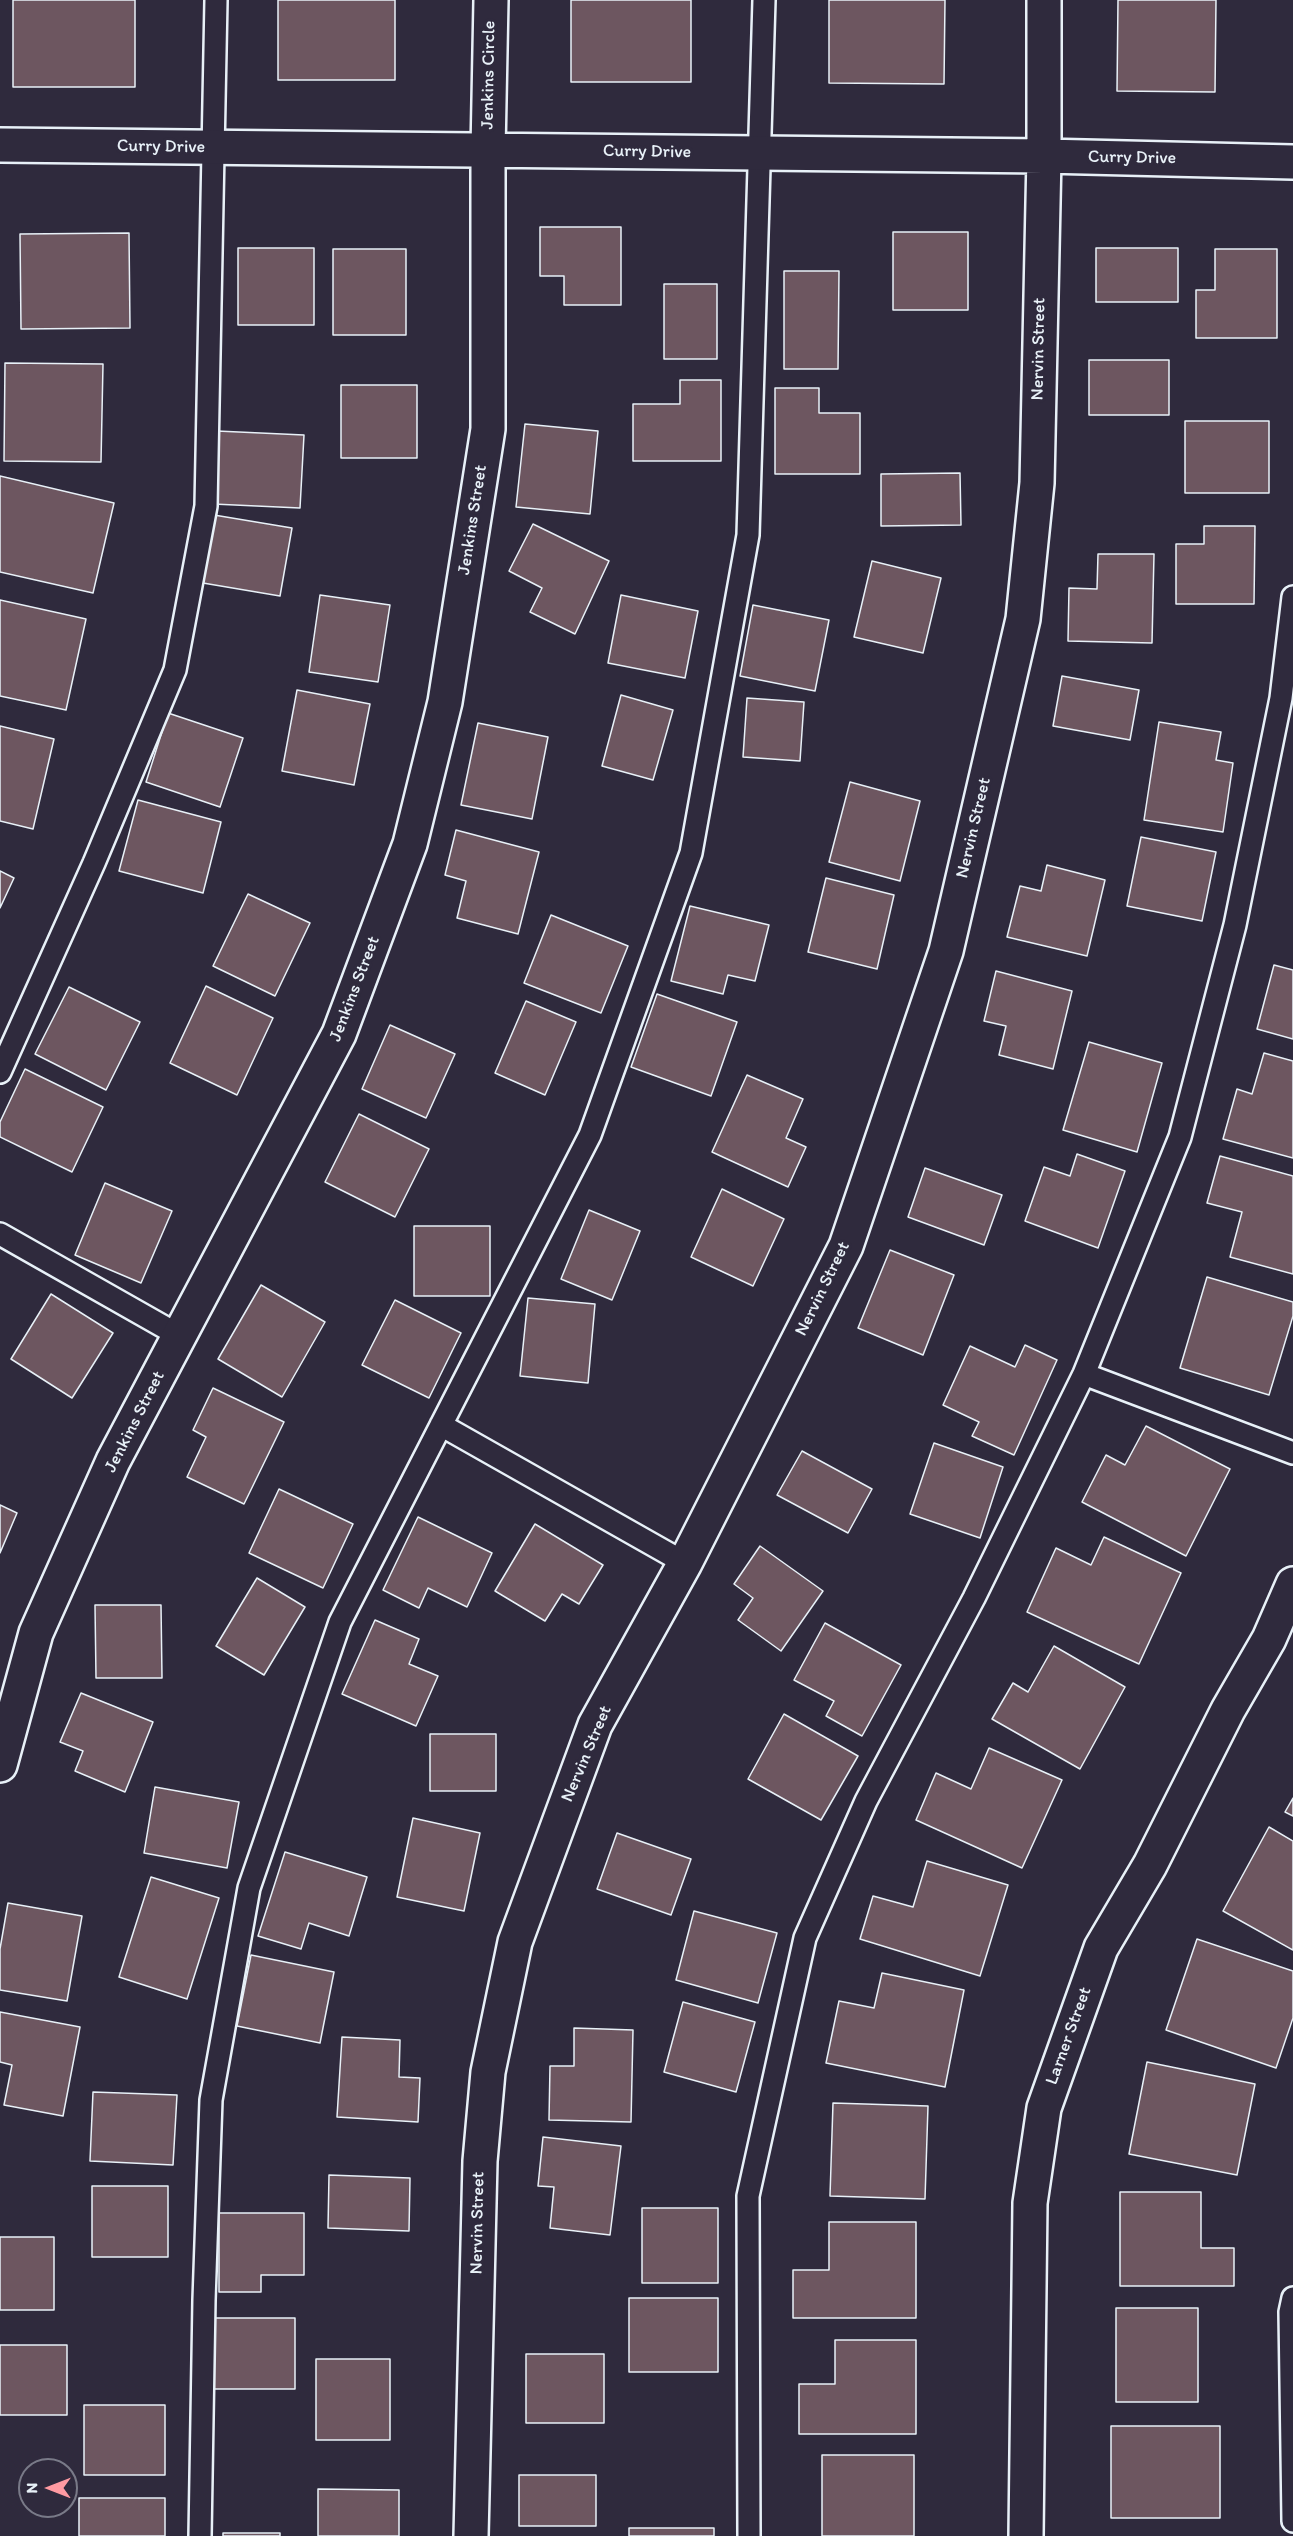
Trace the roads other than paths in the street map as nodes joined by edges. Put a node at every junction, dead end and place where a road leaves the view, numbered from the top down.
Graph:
1 (216, 0) edge
2 (491, 0) edge
3 (764, 0) edge
4 (1044, 0) edge
5 (0, 145) edge
6 (213, 147) junction
7 (488, 150) junction
8 (760, 153) junction
9 (1044, 156) junction
10 (1293, 162) edge
11 (1293, 597) edge
12 (0, 1072) edge
13 (0, 1234) edge
14 (180, 1336) junction
15 (1084, 1374) junction
16 (441, 1425) junction
17 (1293, 1454) edge
18 (685, 1563) junction
19 (1293, 1584) edge
20 (0, 1765) edge
21 (1293, 2298) edge
22 (1293, 2521) edge
23 (200, 2536) edge
24 (471, 2536) edge
25 (749, 2536) edge
26 (1026, 2536) edge

1 - 6 lane
2 - 7 street, Jenkins Circle
3 - 8 lane
4 - 9 street, Nervin Street
5 - 6 street, Curry Drive
6 - 7 street, Curry Drive
6 - 12 lane
7 - 8 street, Curry Drive
7 - 14 street, Jenkins Street
8 - 9 street, Curry Drive
8 - 16 lane
9 - 10 street, Curry Drive
9 - 18 street, Nervin Street
11 - 15 lane
13 - 14 lane
14 - 20 street, Jenkins Street
15 - 17 lane
15 - 25 lane
16 - 18 lane
16 - 23 lane
18 - 24 street, Nervin Street
19 - 26 street, Larner Street
21 - 22 lane

